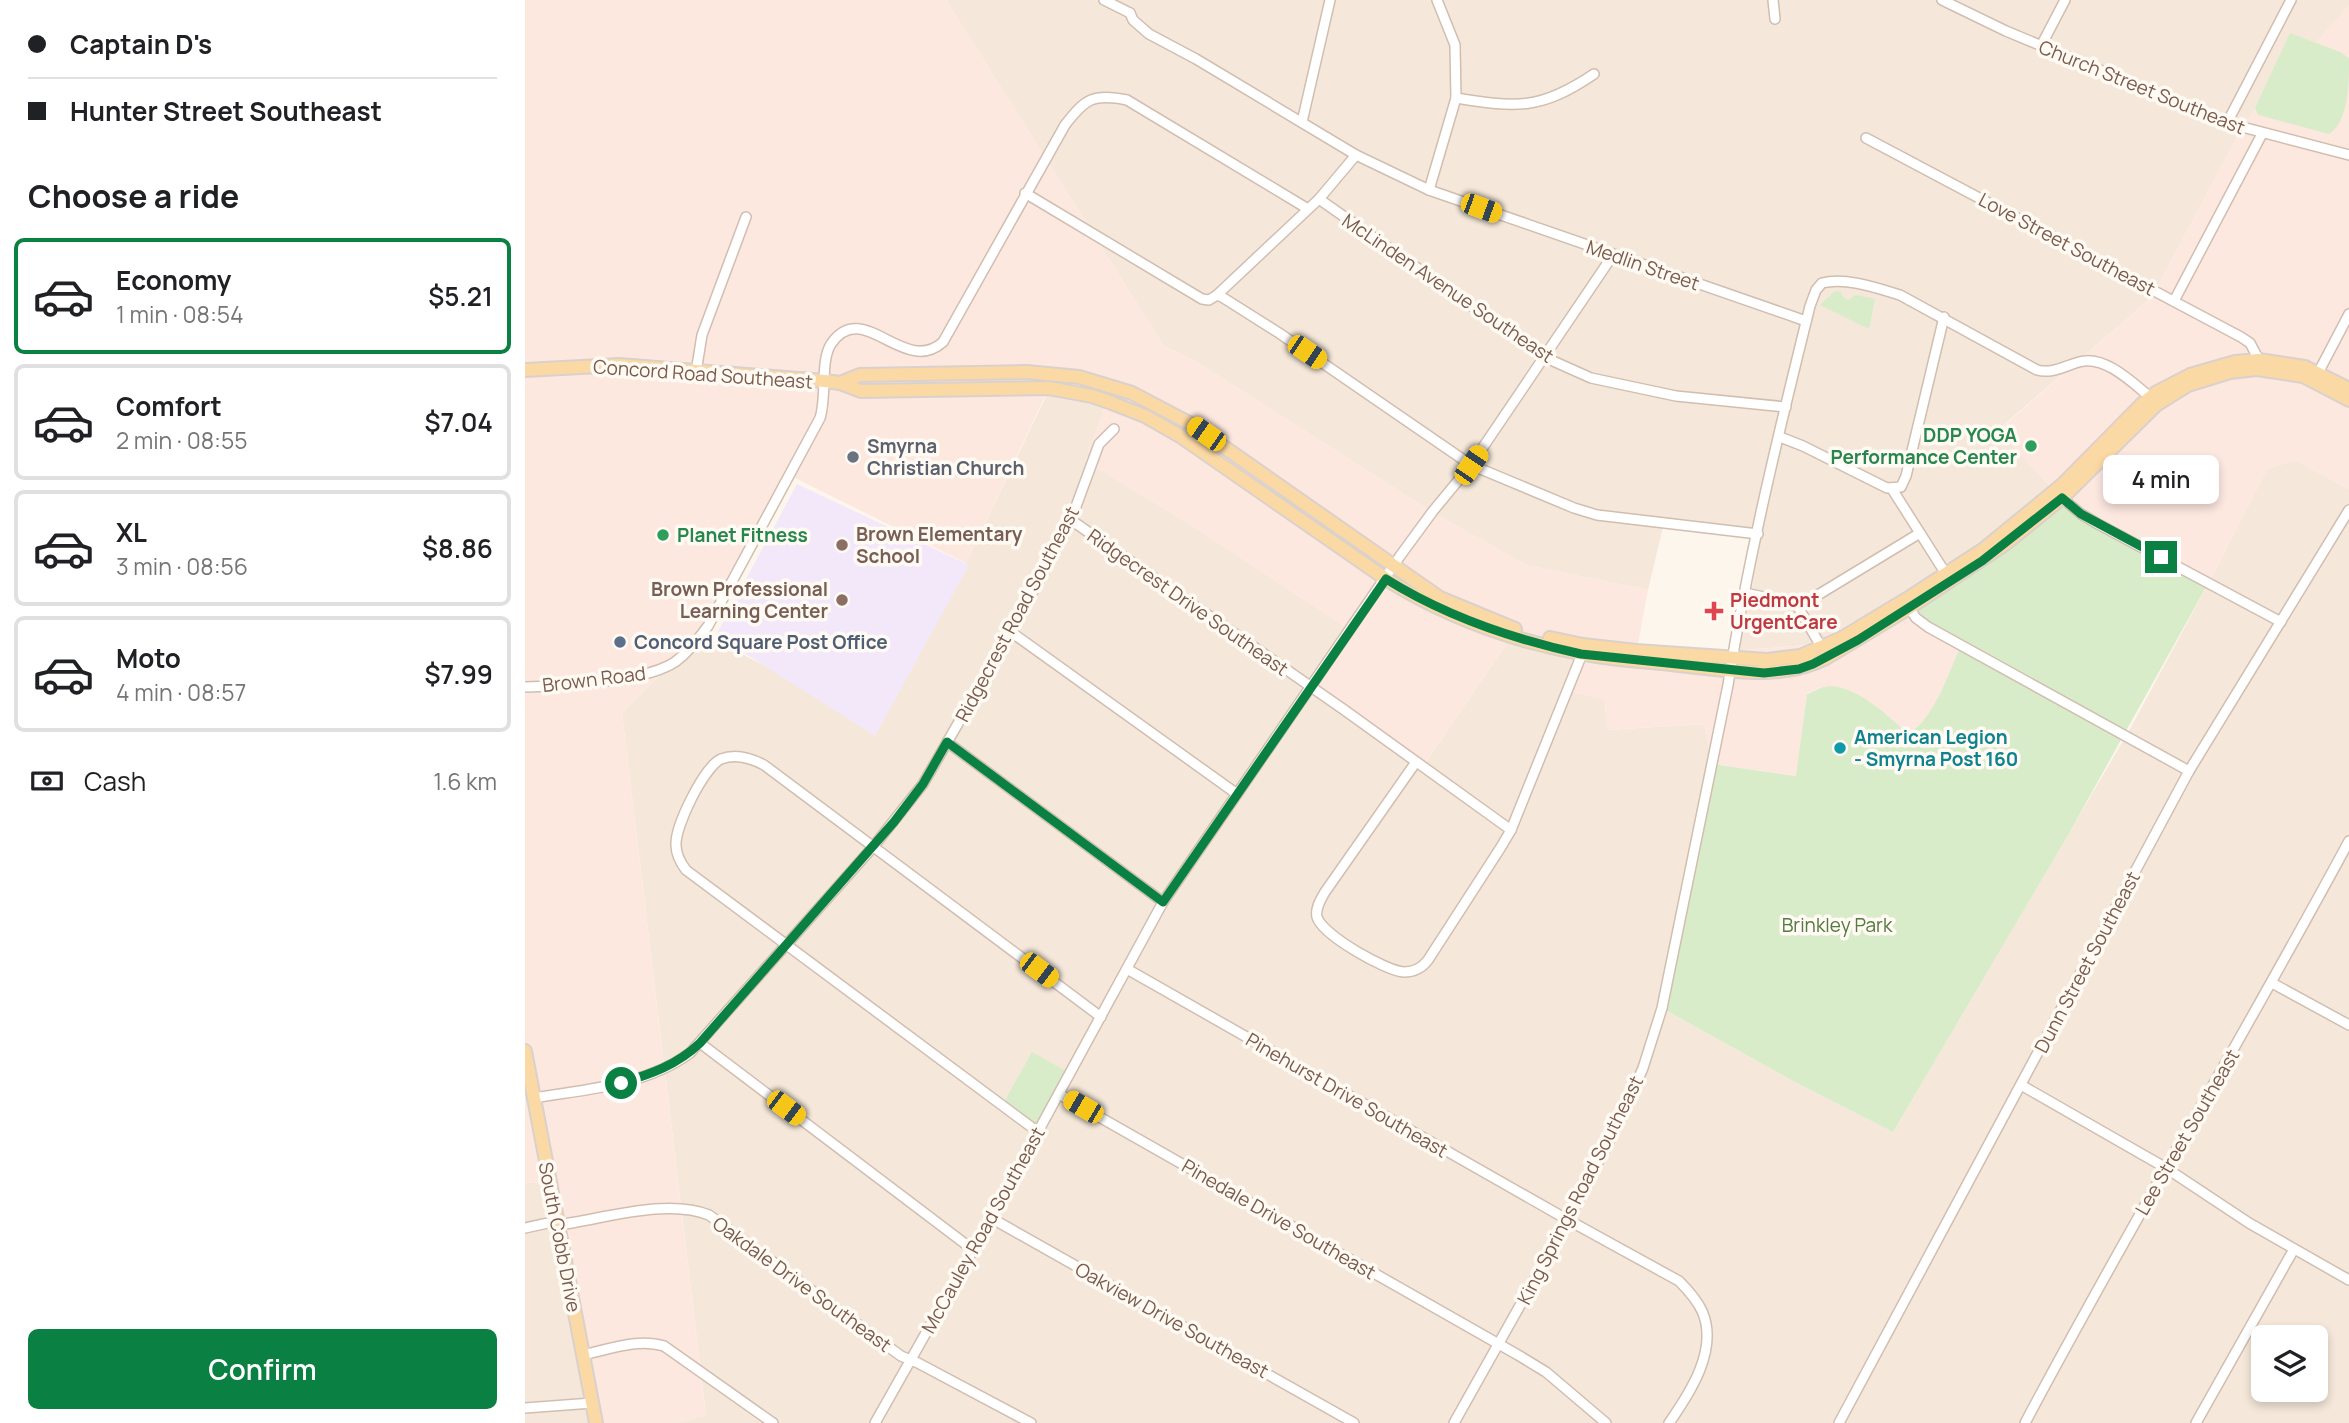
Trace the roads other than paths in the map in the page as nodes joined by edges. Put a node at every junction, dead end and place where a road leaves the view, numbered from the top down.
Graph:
1 (1104, 0) edge
2 (1132, 0) edge
3 (1330, 0) edge
4 (1437, 0) edge
5 (1773, 0) edge
6 (1943, 0) edge
7 (2065, 0) edge
8 (2291, 0) edge
9 (1130, 13) junction
10 (1776, 19) dead end
11 (2041, 46) junction
12 (1594, 74) dead end
13 (1456, 98) junction
14 (1302, 122) junction
15 (2227, 123) junction
16 (2262, 134) junction
17 (1866, 138) dead end
18 (1356, 155) junction
19 (2349, 155) edge
20 (1429, 190) junction
21 (1025, 193) junction
22 (1319, 199) junction
23 (1308, 209) junction
24 (746, 216) dead end
25 (1613, 255) junction
26 (1217, 295) junction
27 (2174, 301) junction
28 (2349, 314) edge
29 (1944, 317) junction
30 (1806, 321) junction
31 (1544, 357) junction
32 (2259, 360) junction
33 (525, 370) edge
34 (696, 372) junction
35 (2316, 377) junction
36 (825, 381) junction
37 (840, 383) junction
38 (2349, 390) edge
39 (2150, 397) junction
40 (2349, 400) edge
41 (1786, 407) junction
42 (1114, 429) dead end
43 (1780, 437) junction
44 (1471, 465) junction
45 (1892, 489) junction
46 (2062, 498) junction
47 (2349, 510) edge
48 (1070, 520) junction
49 (1920, 533) junction
50 (1758, 534) junction
51 (1395, 565) junction
52 (1946, 574) junction
53 (1386, 579) junction
54 (1745, 593) junction
55 (1798, 607) junction
56 (1909, 608) junction
57 (2281, 622) junction
58 (1011, 632) junction
59 (1822, 648) junction
60 (1581, 654) junction
61 (1731, 664) junction
62 (525, 687) edge
63 (1311, 687) junction
64 (947, 742) junction
65 (1416, 762) junction
66 (2189, 771) junction
67 (1237, 794) junction
68 (1511, 830) junction
69 (2349, 841) edge
70 (873, 847) junction
71 (1163, 902) junction
72 (786, 944) junction
73 (1127, 969) junction
74 (2272, 983) junction
75 (1101, 1017) junction
76 (2349, 1025) edge
77 (700, 1043) junction
78 (525, 1051) edge
79 (2021, 1085) junction
80 (1059, 1094) junction
81 (534, 1098) junction
82 (1038, 1132) junction
83 (2166, 1168) junction
84 (991, 1218) junction
85 (1568, 1220) junction
86 (558, 1223) junction
87 (525, 1228) edge
88 (972, 1249) junction
89 (2294, 1249) junction
90 (2349, 1280) edge
91 (1499, 1344) junction
92 (583, 1355) junction
93 (910, 1359) junction
94 (592, 1403) junction
95 (525, 1408) edge
96 (596, 1423) edge
97 (773, 1423) edge
98 (876, 1423) edge
99 (1031, 1423) edge
100 (1354, 1423) edge
101 (1454, 1423) edge
102 (1606, 1423) edge
103 (1669, 1423) edge
104 (1839, 1423) edge
105 (2025, 1423) edge
106 (2196, 1423) edge

1 - 9 street, Medlin Street
2 - 9 street
3 - 14 street
4 - 13 street
5 - 10 street
6 - 11 street, Church Street Southeast
7 - 11 street
8 - 15 street
9 - 14 street, Medlin Street
11 - 15 street, Church Street Southeast
12 - 13 street
13 - 20 street
14 - 18 street, Medlin Street
15 - 16 street, Church Street Southeast
16 - 19 street, Church Street Southeast
16 - 27 street
17 - 27 street, Love Street Southeast
18 - 20 street, Medlin Street
18 - 22 street
20 - 25 street, Medlin Street
21 - 23 street
21 - 26 street
21 - 36 street
22 - 23 street
22 - 31 street, McLinden Avenue Southeast
23 - 26 street
24 - 34 street
25 - 30 street, Medlin Street
25 - 31 street, McCauley Road Southeast
26 - 44 street
27 - 32 street, Love Street Southeast
28 - 35 street
29 - 30 street
29 - 39 street
29 - 45 street
30 - 41 street, King Springs Road Southeast
31 - 41 street, McLinden Avenue Southeast
31 - 44 street, McCauley Road Southeast
32 - 35 main road, Concord Road Southeast
32 - 39 main road, Concord Road Southeast
33 - 34 main road, Concord Road Southeast
34 - 36 main road, Concord Road Southeast
35 - 38 main road
35 - 40 main road
35 - 46 main road, Concord Road Southeast
36 - 37 main road, Concord Road Southeast
36 - 62 street, Brown Road
37 - 51 main road, Concord Road Southeast
37 - 53 main road, Concord Road Southeast
39 - 52 main road, Concord Road Southeast
41 - 43 street, King Springs Road Southeast
42 - 48 street, Ridgecrest Road Southeast
43 - 45 street
43 - 50 street, King Springs Road Southeast
44 - 50 street
44 - 51 street, McCauley Road Southeast
45 - 49 street
46 - 56 main road, Concord Road Southeast
46 - 57 street
47 - 57 street, Dunn Street Southeast
48 - 58 street, Ridgecrest Road Southeast
48 - 63 street, Ridgecrest Drive Southeast
49 - 52 street
49 - 55 street
50 - 54 street, King Springs Road Southeast
51 - 53 street, McCauley Road Southeast
51 - 61 main road, Concord Road Southeast
52 - 59 main road, Concord Road Southeast
53 - 60 main road, Concord Road Southeast
53 - 63 street, McCauley Road Southeast
54 - 55 street
54 - 61 street, King Springs Road Southeast
55 - 59 street
56 - 61 main road, Concord Road Southeast
56 - 66 street
57 - 66 street, Dunn Street Southeast
58 - 64 street, Ridgecrest Road Southeast
58 - 67 street
59 - 61 main road, Concord Road Southeast
60 - 61 main road, Concord Road Southeast
60 - 68 street
61 - 85 street, King Springs Road Southeast
63 - 65 street, Ridgecrest Drive Southeast
63 - 67 street, McCauley Road Southeast
64 - 70 street, Ridgecrest Road Southeast
64 - 71 street
65 - 68 street, Ridgecrest Drive Southeast
65 - 68 street
66 - 79 street, Dunn Street Southeast
67 - 71 street, McCauley Road Southeast
69 - 74 street, Lee Street Southeast
70 - 72 street, Ridgecrest Road Southeast
70 - 72 street
70 - 75 street
71 - 73 street, McCauley Road Southeast
72 - 77 street, Ridgecrest Road Southeast
72 - 82 street
73 - 75 street, McCauley Road Southeast
73 - 85 street, Pinehurst Drive Southeast
74 - 76 street
74 - 83 street, Lee Street Southeast
75 - 80 street, McCauley Road Southeast
77 - 81 street, Ridgecrest Road Southeast
77 - 88 street
78 - 81 main road, South Cobb Drive
79 - 83 street
79 - 104 street, Dunn Street Southeast
80 - 82 street, McCauley Road Southeast
80 - 91 street, Pinedale Drive Southeast
81 - 86 main road, South Cobb Drive
82 - 84 street, McCauley Road Southeast
83 - 89 street
83 - 105 street, Lee Street Southeast
84 - 88 street, McCauley Road Southeast
84 - 100 street, Oakview Drive Southeast
85 - 91 street, King Springs Road Southeast
85 - 103 street, Pinehurst Drive Southeast
86 - 87 street, Oakdale Drive Southeast
86 - 92 main road, South Cobb Drive
86 - 93 street, Oakdale Drive Southeast
88 - 93 street, McCauley Road Southeast
89 - 90 street
89 - 106 street
91 - 101 street, King Springs Road Southeast
91 - 102 street, Pinedale Drive Southeast
92 - 94 main road, South Cobb Drive
92 - 97 street
93 - 98 street, McCauley Road Southeast
93 - 99 street, Oakdale Drive Southeast
94 - 95 street
94 - 96 main road, South Cobb Drive

